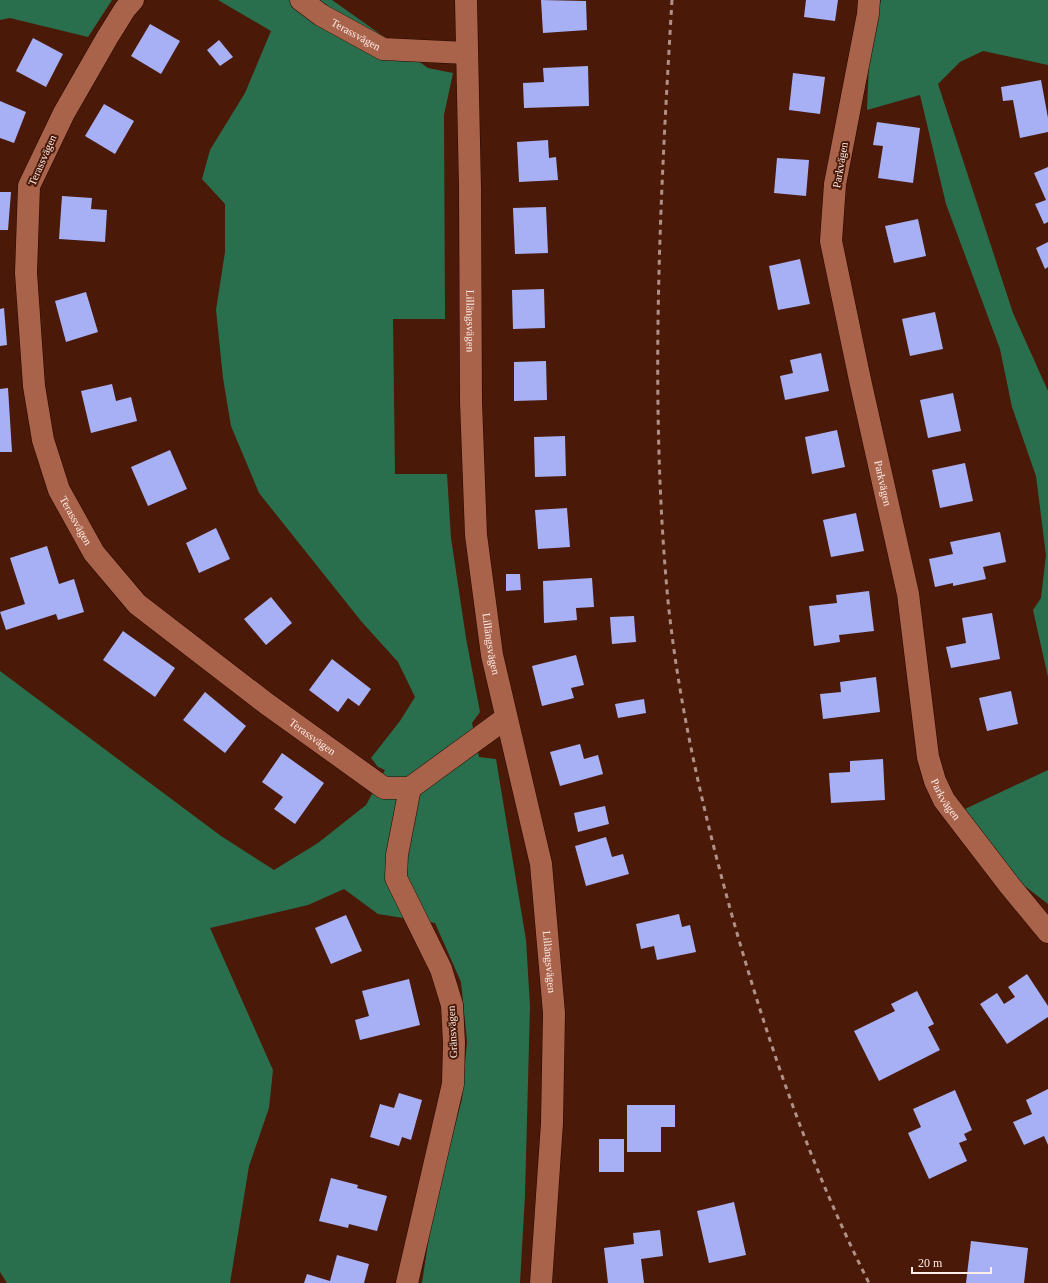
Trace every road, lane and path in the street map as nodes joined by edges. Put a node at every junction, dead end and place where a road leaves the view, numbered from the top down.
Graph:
1 (133, 0) edge
2 (301, 0) edge
3 (466, 0) edge
4 (869, 0) edge
5 (466, 53) junction
6 (506, 718) junction
7 (410, 788) junction
8 (1048, 932) edge
9 (407, 1283) edge
10 (541, 1283) edge

1 - 7 street, Terassvägen
2 - 5 street, Terassvägen
3 - 5 street, Lillängsvägen
4 - 8 street, Parkvägen
5 - 6 street, Lillängsvägen
6 - 7 street
6 - 10 street, Lillängsvägen
7 - 9 street, Gränsvägen

